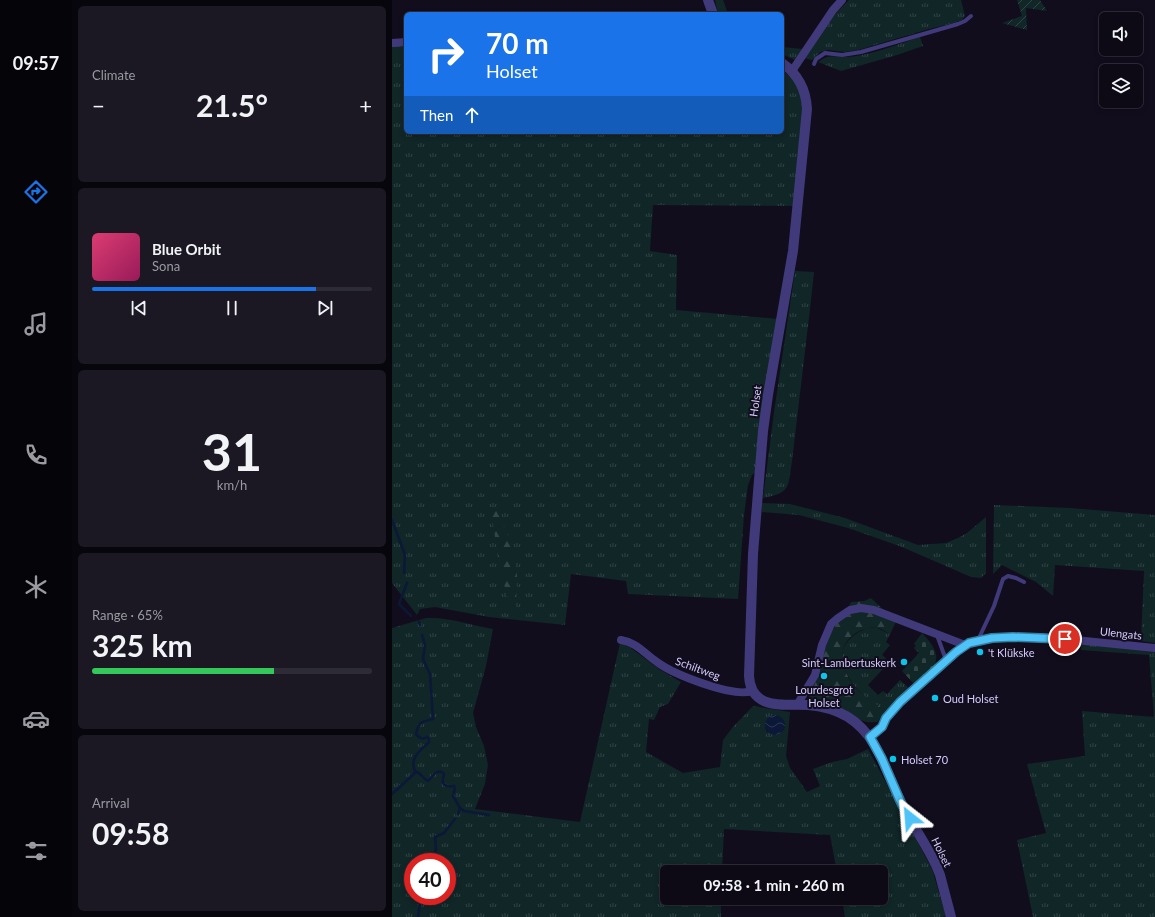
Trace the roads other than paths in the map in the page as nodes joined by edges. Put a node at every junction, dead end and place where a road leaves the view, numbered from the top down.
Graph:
1 (708, 0) edge
2 (842, 0) edge
3 (712, 12) edge
4 (971, 16) dead end
5 (404, 42) edge
6 (392, 43) edge
7 (814, 64) dead end
8 (784, 65) edge
9 (792, 71) junction
10 (1024, 582) dead end
11 (936, 634) junction
12 (621, 640) dead end
13 (978, 640) junction
14 (965, 645) junction
15 (1155, 648) edge
16 (946, 661) junction
17 (752, 691) junction
18 (797, 705) junction
19 (870, 737) junction
20 (951, 917) edge

1 - 3 street
2 - 9 street
4 - 7 lane
5 - 6 street
8 - 9 street
9 - 17 street, Holset
10 - 13 lane
11 - 14 street
11 - 16 lane
11 - 18 street
12 - 17 street, Schiltweg
13 - 14 street, Ulengats
13 - 15 street, Ulengats
14 - 16 street
16 - 19 street
17 - 18 street, Holset
18 - 19 street, Holset
19 - 20 street, Holset

